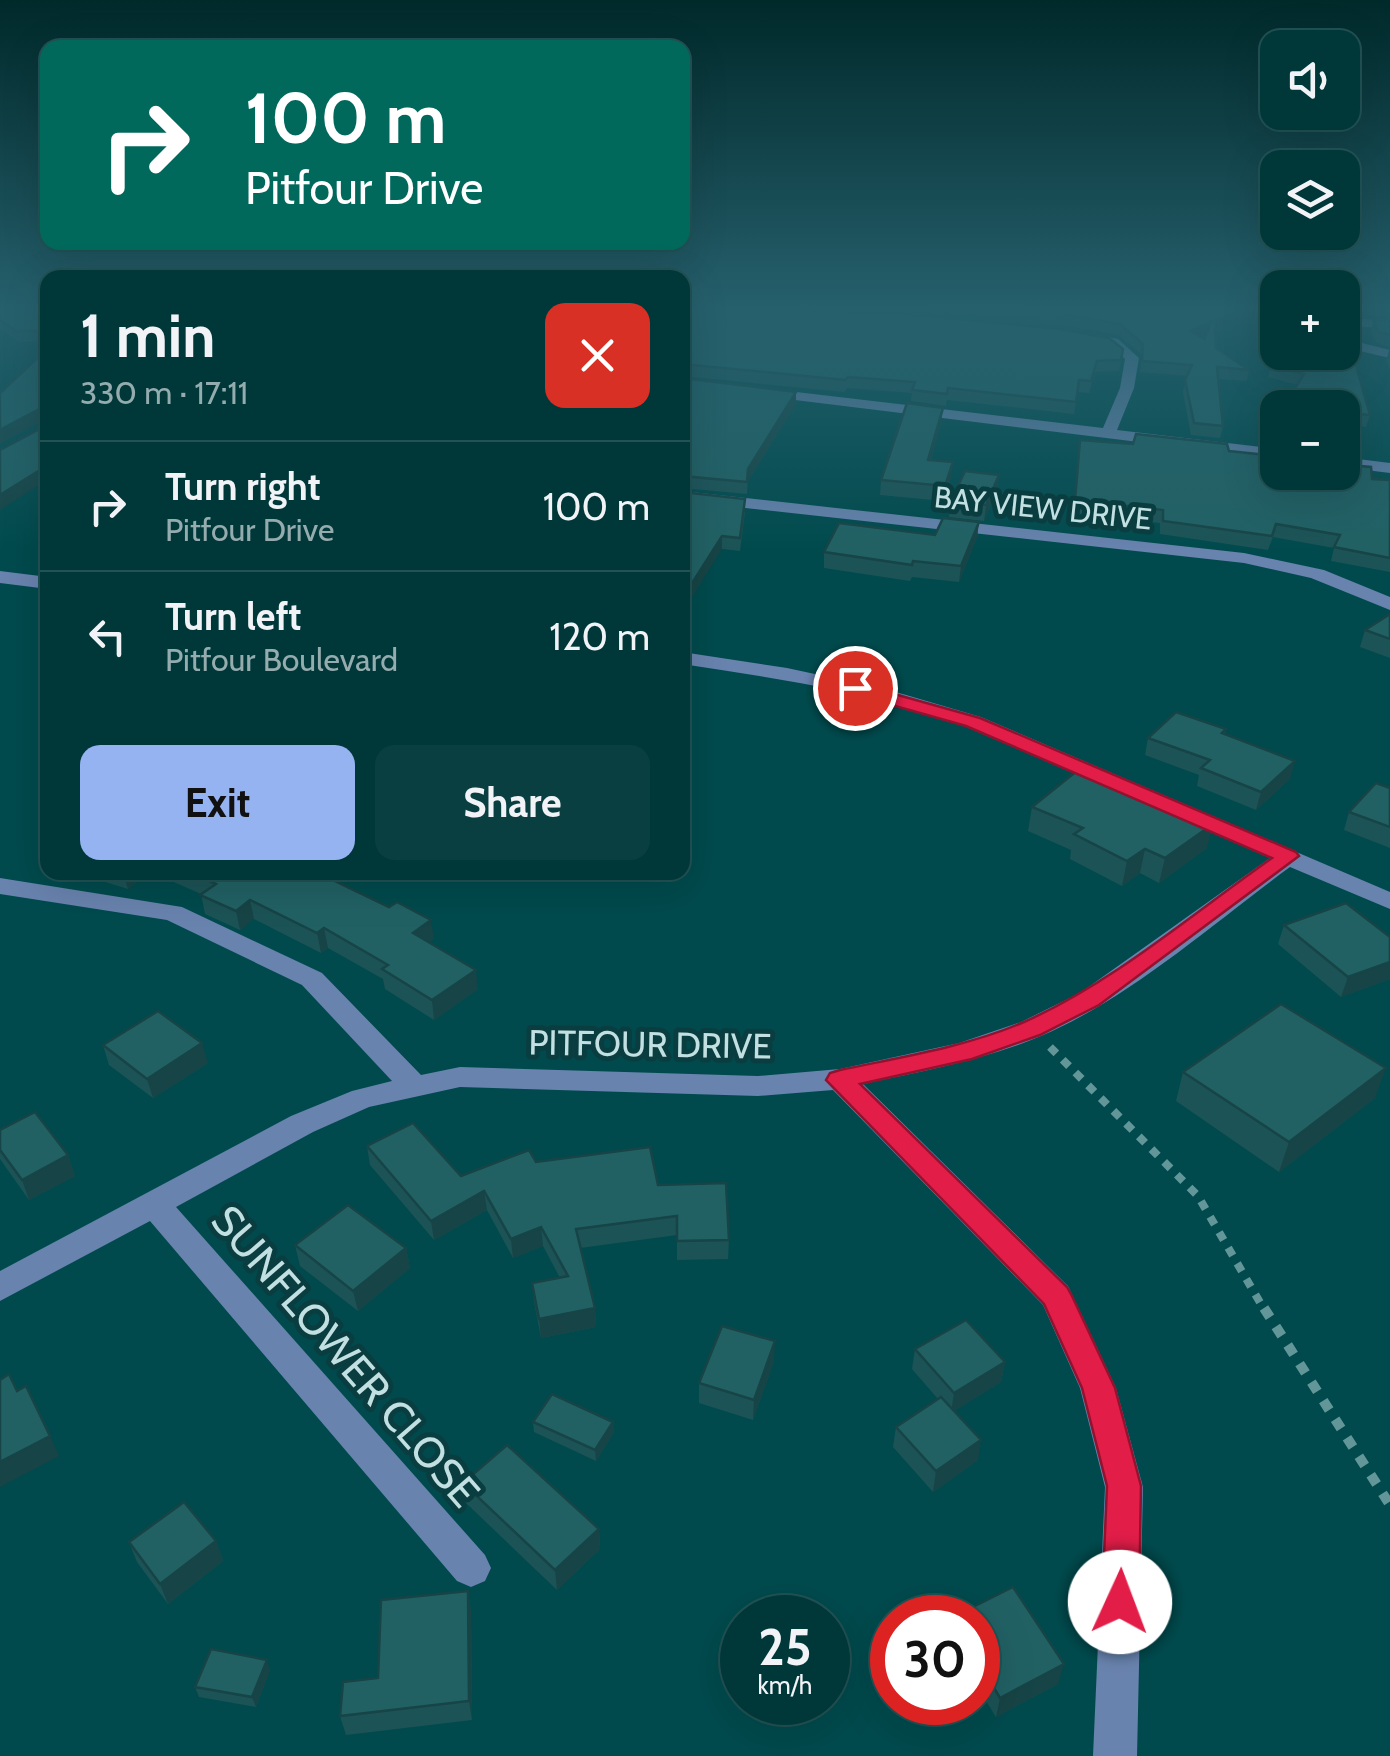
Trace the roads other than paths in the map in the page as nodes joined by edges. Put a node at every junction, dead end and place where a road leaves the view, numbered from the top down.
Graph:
1 (1127, 388) edge
2 (740, 389) edge
3 (1108, 434) junction
4 (1260, 452) edge
5 (1360, 462) edge
6 (1389, 463) edge
7 (690, 497) edge
8 (0, 577) edge
9 (40, 582) edge
10 (1390, 604) edge
11 (690, 659) edge
12 (1288, 856) junction
13 (0, 886) edge
14 (1390, 900) edge
15 (840, 1080) junction
16 (413, 1085) junction
17 (153, 1202) junction
18 (0, 1287) edge
19 (471, 1568) dead end
20 (1115, 1756) edge

1 - 3 street
2 - 3 street
3 - 4 street
5 - 6 street
7 - 10 street, BAY VIEW DRIVE
8 - 9 street
11 - 12 street
12 - 14 street
12 - 15 street, PITFOUR DRIVE
13 - 16 street
15 - 16 street, PITFOUR DRIVE
15 - 20 street
16 - 17 street, PITFOUR DRIVE
17 - 18 street, PITFOUR DRIVE
17 - 19 street, SUNFLOWER CLOSE

